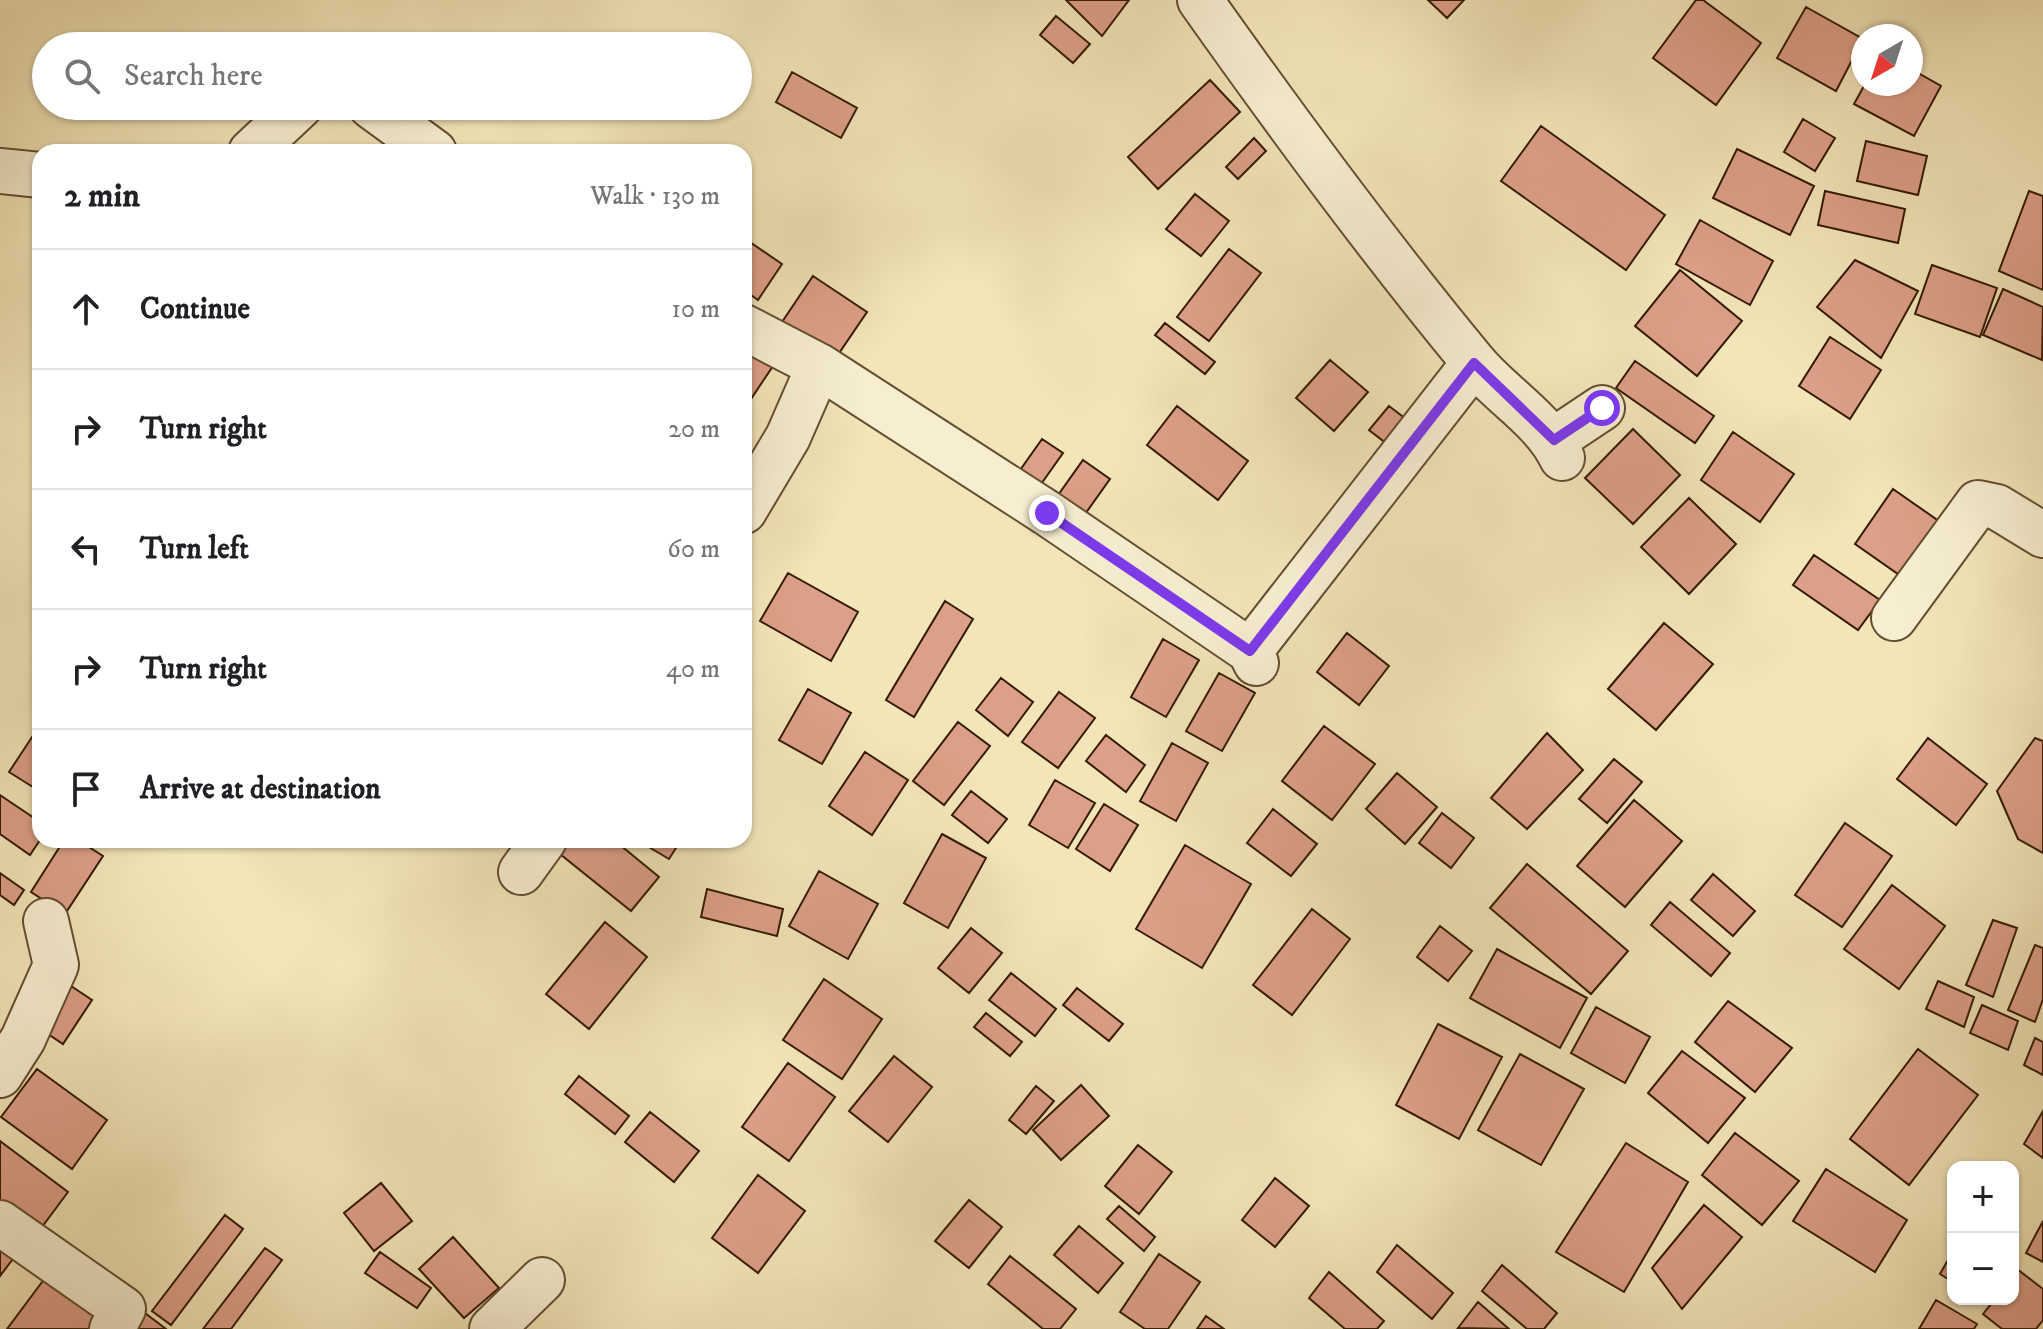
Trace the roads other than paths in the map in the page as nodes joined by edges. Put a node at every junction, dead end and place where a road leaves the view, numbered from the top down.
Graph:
1 (1200, 0) edge
2 (285, 120) edge
3 (390, 120) edge
4 (260, 144) edge
5 (423, 144) edge
6 (0, 171) edge
7 (32, 174) edge
8 (752, 331) edge
9 (1474, 363) junction
10 (819, 366) junction
11 (1602, 408) dead end
12 (752, 498) edge
13 (2043, 535) edge
14 (1894, 618) dead end
15 (46, 921) dead end
16 (0, 1075) edge
17 (0, 1223) edge
18 (542, 1280) dead end
19 (112, 1329) edge
20 (492, 1329) edge

1 - 9 street
2 - 4 street
3 - 5 street
6 - 7 street
8 - 10 street
9 - 10 street
9 - 11 street
10 - 12 street
13 - 14 street
15 - 16 street
17 - 19 street
18 - 20 street

